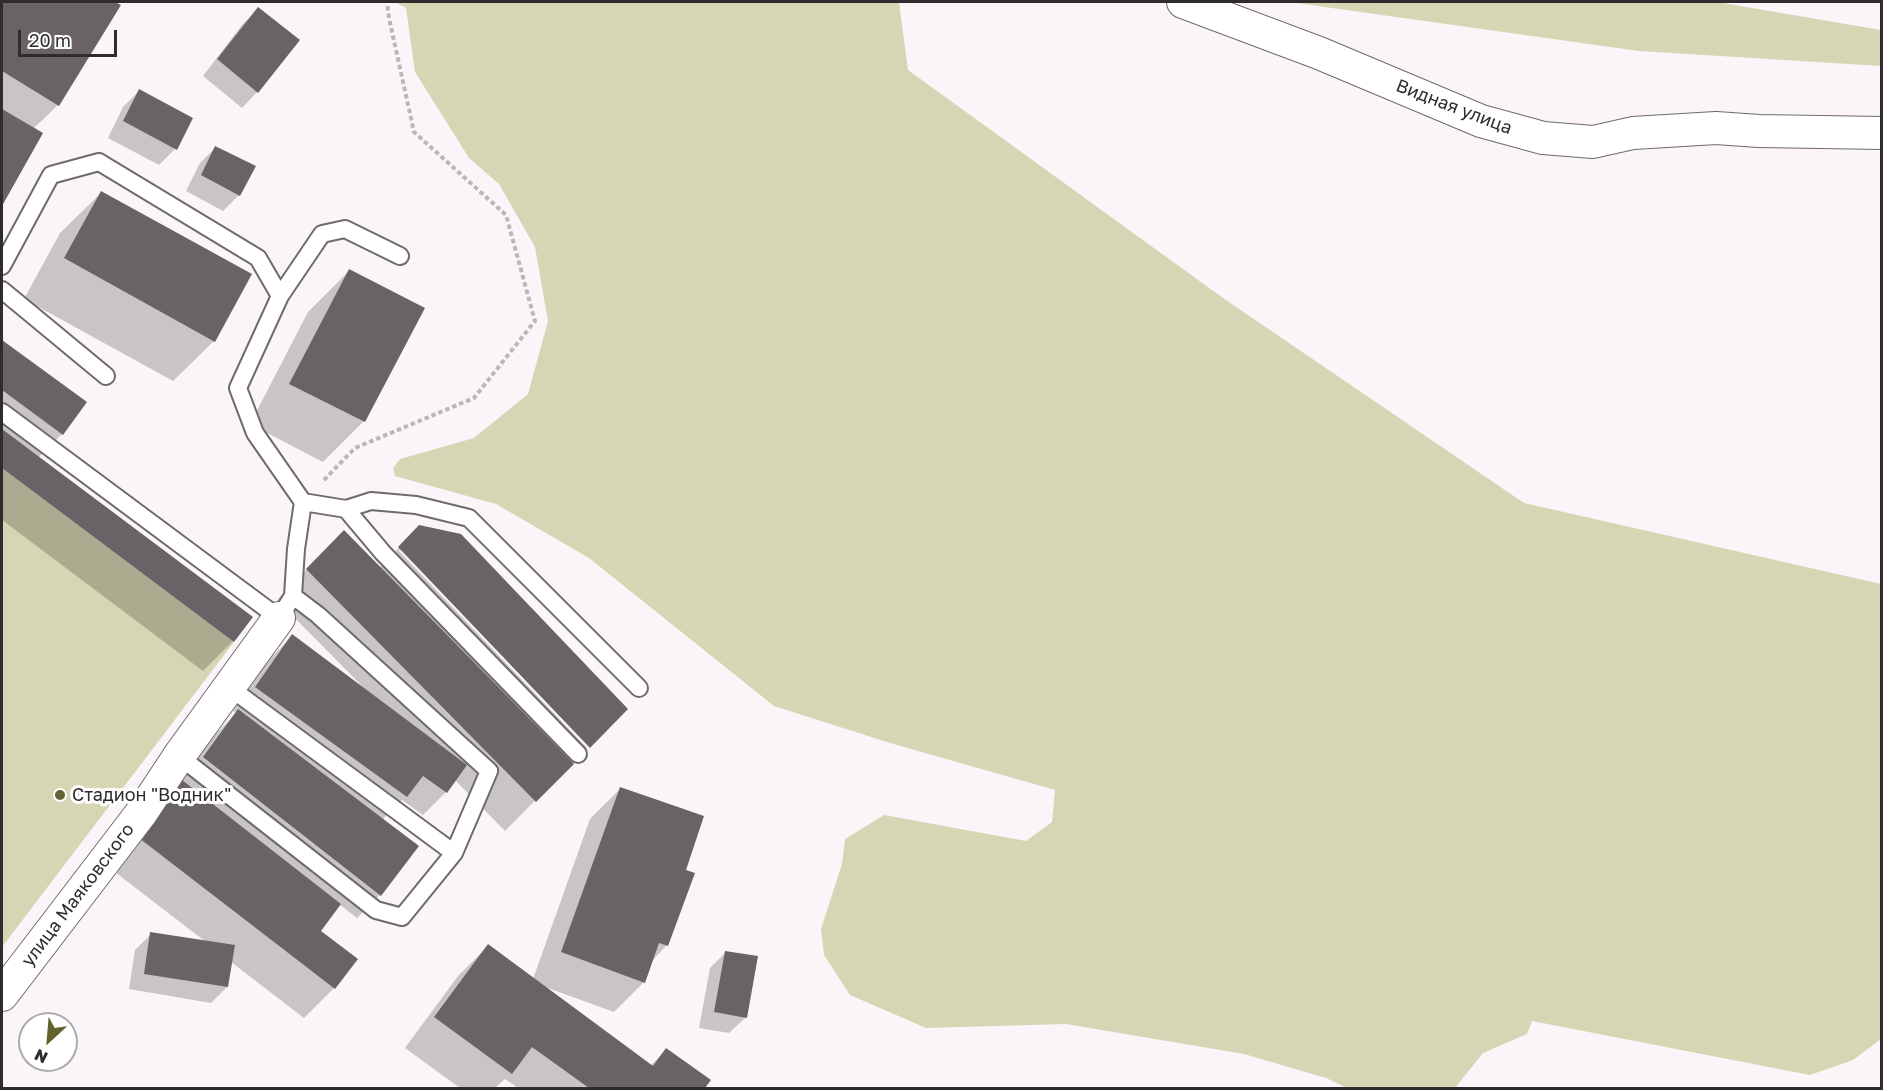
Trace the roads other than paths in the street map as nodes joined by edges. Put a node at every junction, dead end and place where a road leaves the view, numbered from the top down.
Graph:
1 (1183, 2) edge
2 (1881, 133) edge
3 (400, 256) dead end
4 (2, 266) edge
5 (2, 290) edge
6 (280, 296) junction
7 (106, 376) dead end
8 (2, 412) edge
9 (303, 502) junction
10 (346, 509) junction
11 (286, 607) junction
12 (229, 687) junction
13 (639, 688) dead end
14 (578, 754) dead end
15 (179, 756) junction
16 (454, 853) junction
17 (2, 995) edge

1 - 2 street, Видная улица
3 - 6 lane
4 - 6 lane
5 - 7 lane
6 - 9 lane
8 - 11 lane
9 - 10 lane
9 - 11 lane
10 - 13 lane
10 - 14 lane
11 - 12 street, улица Маяковского
11 - 16 lane
12 - 15 street, улица Маяковского
12 - 16 lane
15 - 16 lane
15 - 17 street, улица Маяковского

